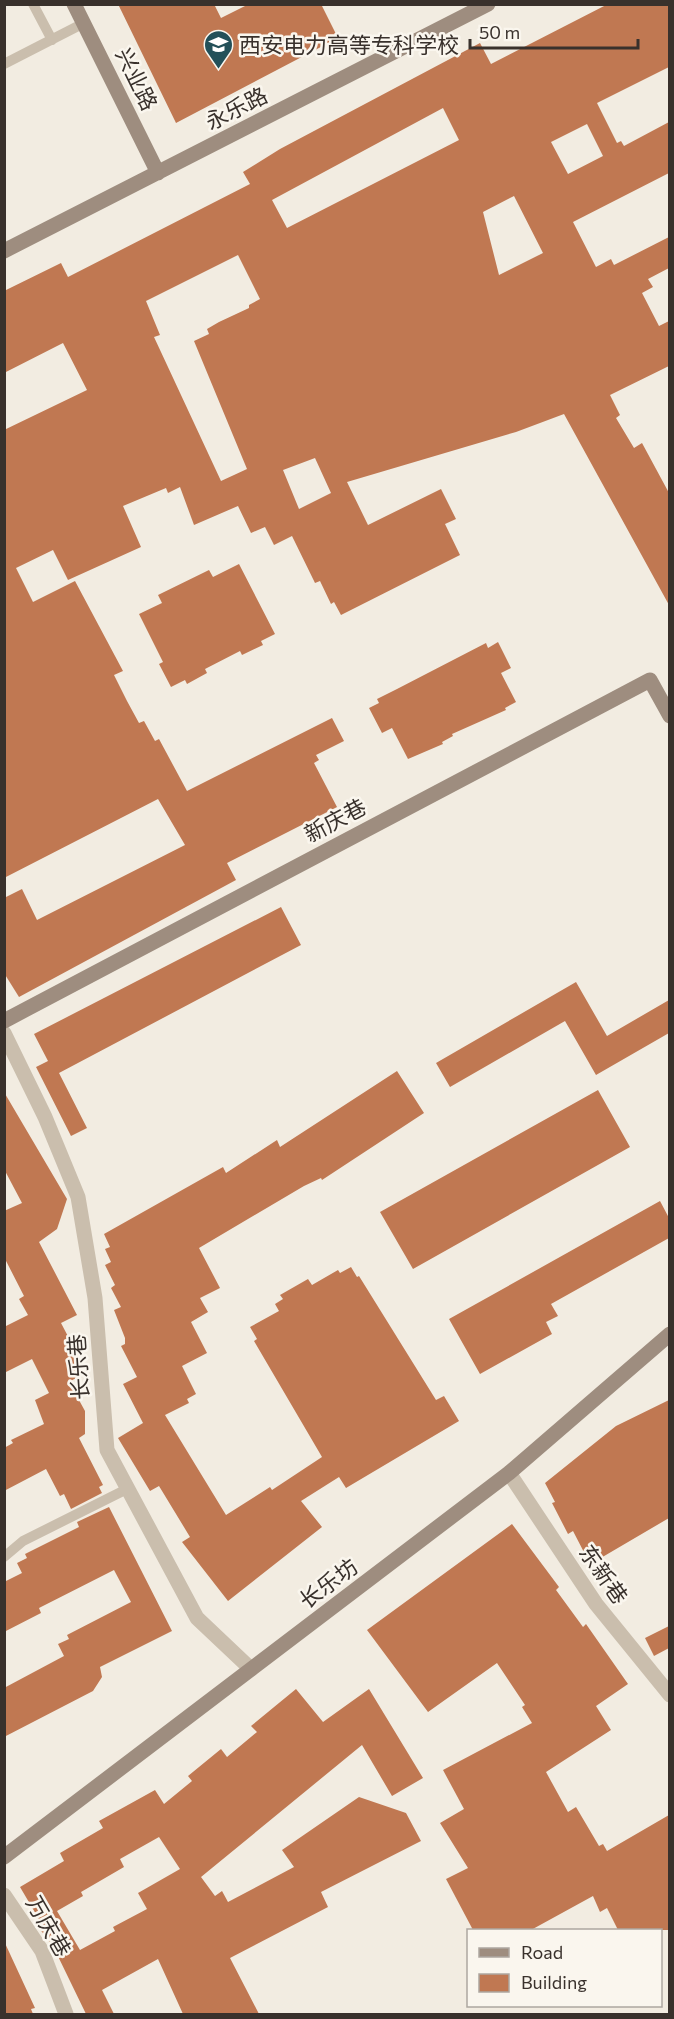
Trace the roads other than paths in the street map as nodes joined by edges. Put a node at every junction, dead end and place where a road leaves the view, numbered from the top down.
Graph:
1 (33, 4) edge
2 (74, 4) edge
3 (488, 4) edge
4 (84, 24) junction
5 (52, 40) junction
6 (4, 64) edge
7 (158, 173) junction
8 (4, 251) edge
9 (669, 716) edge
10 (4, 1021) edge
11 (4, 1033) edge
12 (669, 1334) edge
13 (509, 1473) junction
14 (127, 1489) junction
15 (4, 1557) edge
16 (251, 1669) junction
17 (669, 1695) edge
18 (4, 1857) edge
19 (4, 1895) edge
20 (66, 2014) edge

1 - 5 lane
2 - 4 street, 兴业路
3 - 7 street, 永乐路
4 - 5 lane
4 - 7 street, 兴业路
5 - 6 lane
7 - 8 street, 永乐路
9 - 10 street, 新庆巷
11 - 14 street, 长乐巷
12 - 13 street, 长乐坊
13 - 16 street, 长乐坊
13 - 17 street, 东新巷
14 - 15 lane
14 - 16 street, 长乐巷
16 - 18 street, 长乐坊
19 - 20 street, 万庆巷

